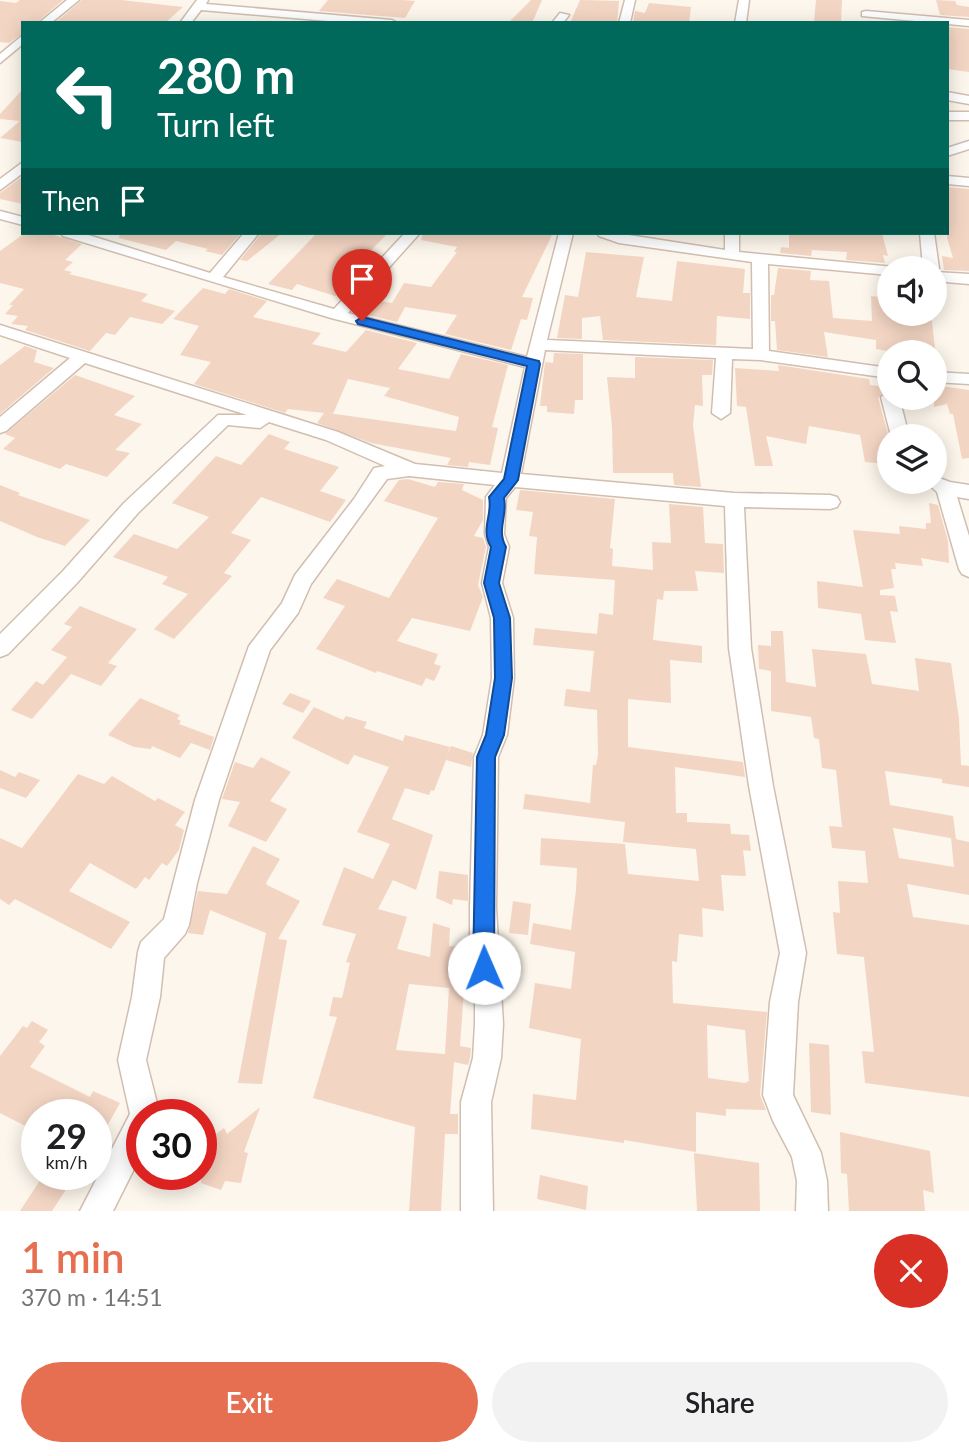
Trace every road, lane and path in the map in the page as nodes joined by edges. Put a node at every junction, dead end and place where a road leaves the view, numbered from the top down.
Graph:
1 (74, 0) edge
2 (630, 0) edge
3 (744, 0) edge
4 (866, 0) edge
5 (200, 3) edge
6 (866, 18) edge
7 (47, 21) edge
8 (186, 21) edge
9 (373, 21) edge
10 (625, 21) edge
11 (740, 21) edge
12 (928, 21) edge
13 (949, 22) edge
14 (969, 23) edge
15 (949, 96) edge
16 (969, 100) edge
17 (949, 116) edge
18 (969, 116) edge
19 (969, 145) edge
20 (949, 151) edge
21 (21, 168) edge
22 (949, 180) edge
23 (969, 182) edge
24 (0, 186) edge
25 (0, 215) edge
26 (21, 220) edge
27 (250, 235) edge
28 (411, 235) edge
29 (566, 235) edge
30 (609, 235) edge
31 (732, 235) edge
32 (927, 235) edge
33 (95, 236) edge
34 (732, 256) junction
35 (930, 256) edge
36 (760, 259) junction
37 (877, 269) edge
38 (947, 277) edge
39 (213, 279) junction
40 (969, 279) edge
41 (337, 315) junction
42 (0, 330) edge
43 (538, 345) junction
44 (761, 355) junction
45 (724, 356) junction
46 (81, 357) junction
47 (534, 364) junction
48 (877, 371) edge
49 (947, 378) edge
50 (969, 379) edge
51 (227, 411) junction
52 (721, 413) dead end
53 (0, 427) edge
54 (412, 470) junction
55 (510, 480) junction
56 (947, 487) edge
57 (969, 492) edge
58 (943, 494) edge
59 (734, 500) junction
60 (830, 502) dead end
61 (969, 569) edge
62 (0, 648) edge
63 (141, 1099) edge
64 (126, 1152) edge
65 (96, 1211) edge
66 (477, 1211) edge
67 (812, 1211) edge

1 - 7 street
2 - 10 street
3 - 11 street
4 - 6 street
5 - 8 street
5 - 9 street
6 - 12 street
13 - 14 street
15 - 16 street
17 - 18 street
19 - 20 street
21 - 24 street
22 - 23 street
25 - 26 street
27 - 39 street
28 - 41 street
29 - 43 street
30 - 34 street
31 - 34 street
32 - 35 street
33 - 39 street
34 - 36 street
36 - 37 street
36 - 44 street
38 - 40 street
39 - 41 street
41 - 47 street
42 - 46 street
43 - 45 street
43 - 47 street
44 - 45 street
44 - 48 street
45 - 52 street
46 - 51 street
46 - 53 street
47 - 55 street
49 - 50 street
51 - 54 street
51 - 62 street
54 - 55 street
54 - 63 street
55 - 59 street
55 - 66 street
56 - 57 street
58 - 61 street
59 - 60 street
59 - 67 street
64 - 65 street

